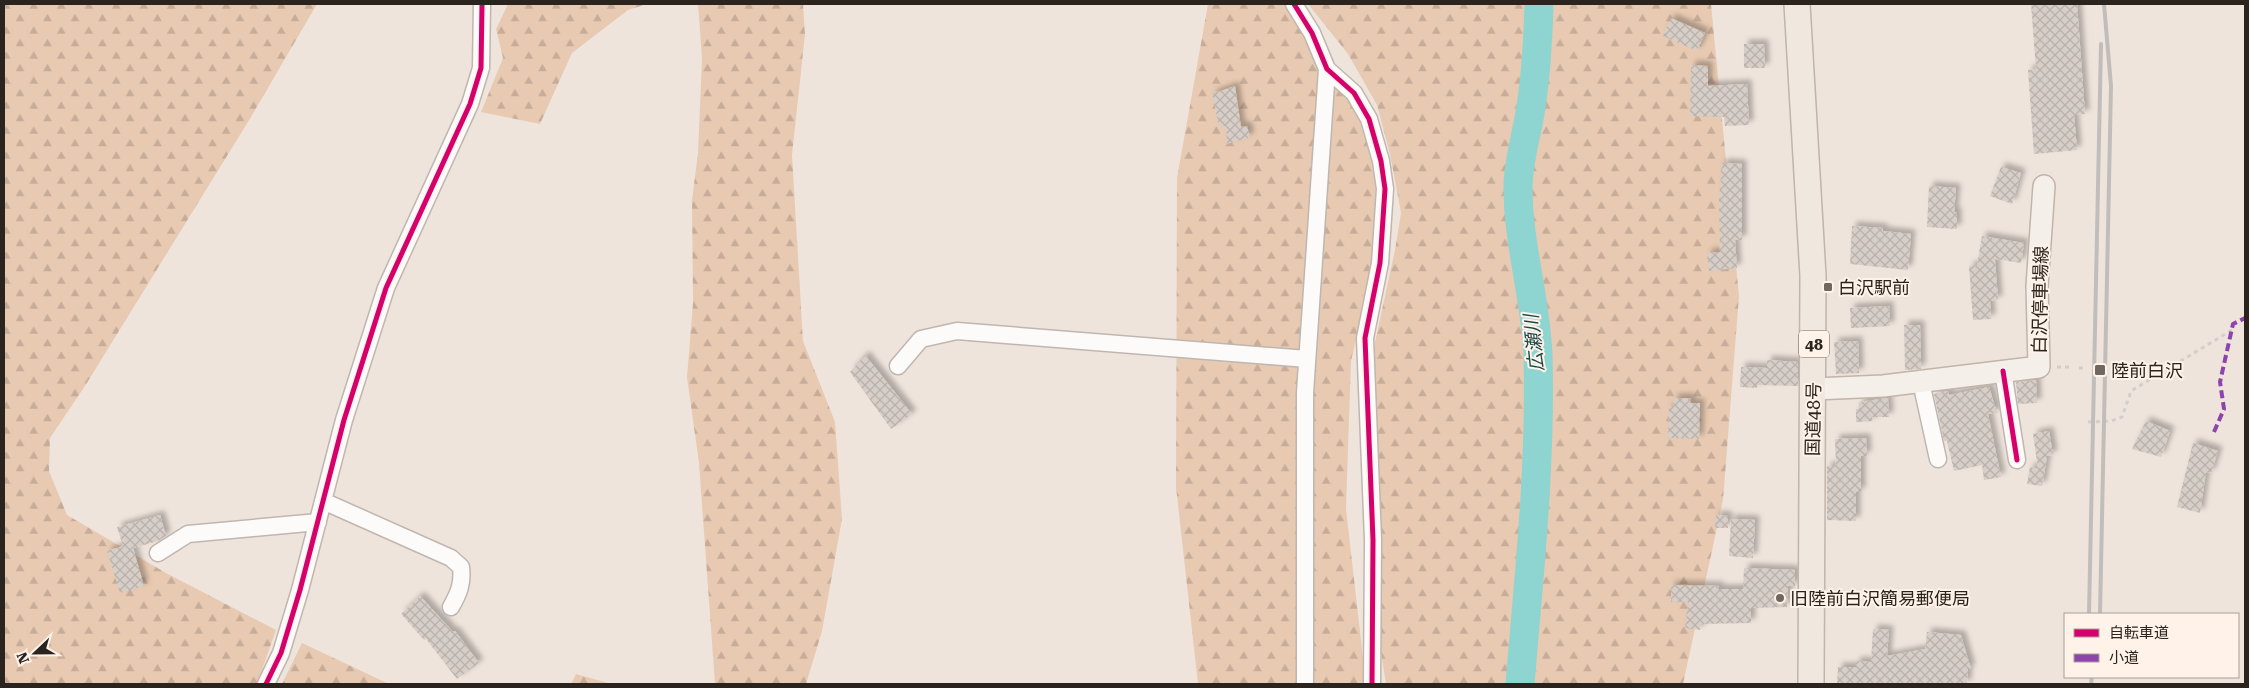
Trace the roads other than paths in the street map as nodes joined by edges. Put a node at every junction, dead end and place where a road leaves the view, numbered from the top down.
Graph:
1 (482, 4) edge
2 (1294, 4) edge
3 (1796, 4) edge
4 (1327, 69) junction
5 (2044, 186) dead end
6 (1307, 359) junction
7 (898, 366) dead end
8 (2003, 372) junction
9 (1921, 382) junction
10 (1814, 389) junction
11 (1938, 460) dead end
12 (2017, 460) dead end
13 (323, 502) junction
14 (318, 522) junction
15 (158, 553) dead end
16 (451, 607) dead end
17 (266, 684) edge
18 (1305, 684) edge
19 (1372, 684) edge
20 (1811, 684) edge

1 - 13 street
2 - 4 street
3 - 10 highway, 国道48号 / 48
4 - 6 street
4 - 19 street
5 - 8 main road, 白沢停車場線
6 - 7 street
6 - 18 street
8 - 9 main road, 白沢停車場線
8 - 12 street
9 - 10 main road, 白沢停車場線
9 - 11 street
10 - 20 highway, 国道48号 / 48
13 - 14 street
13 - 16 street
14 - 15 street
14 - 17 street

